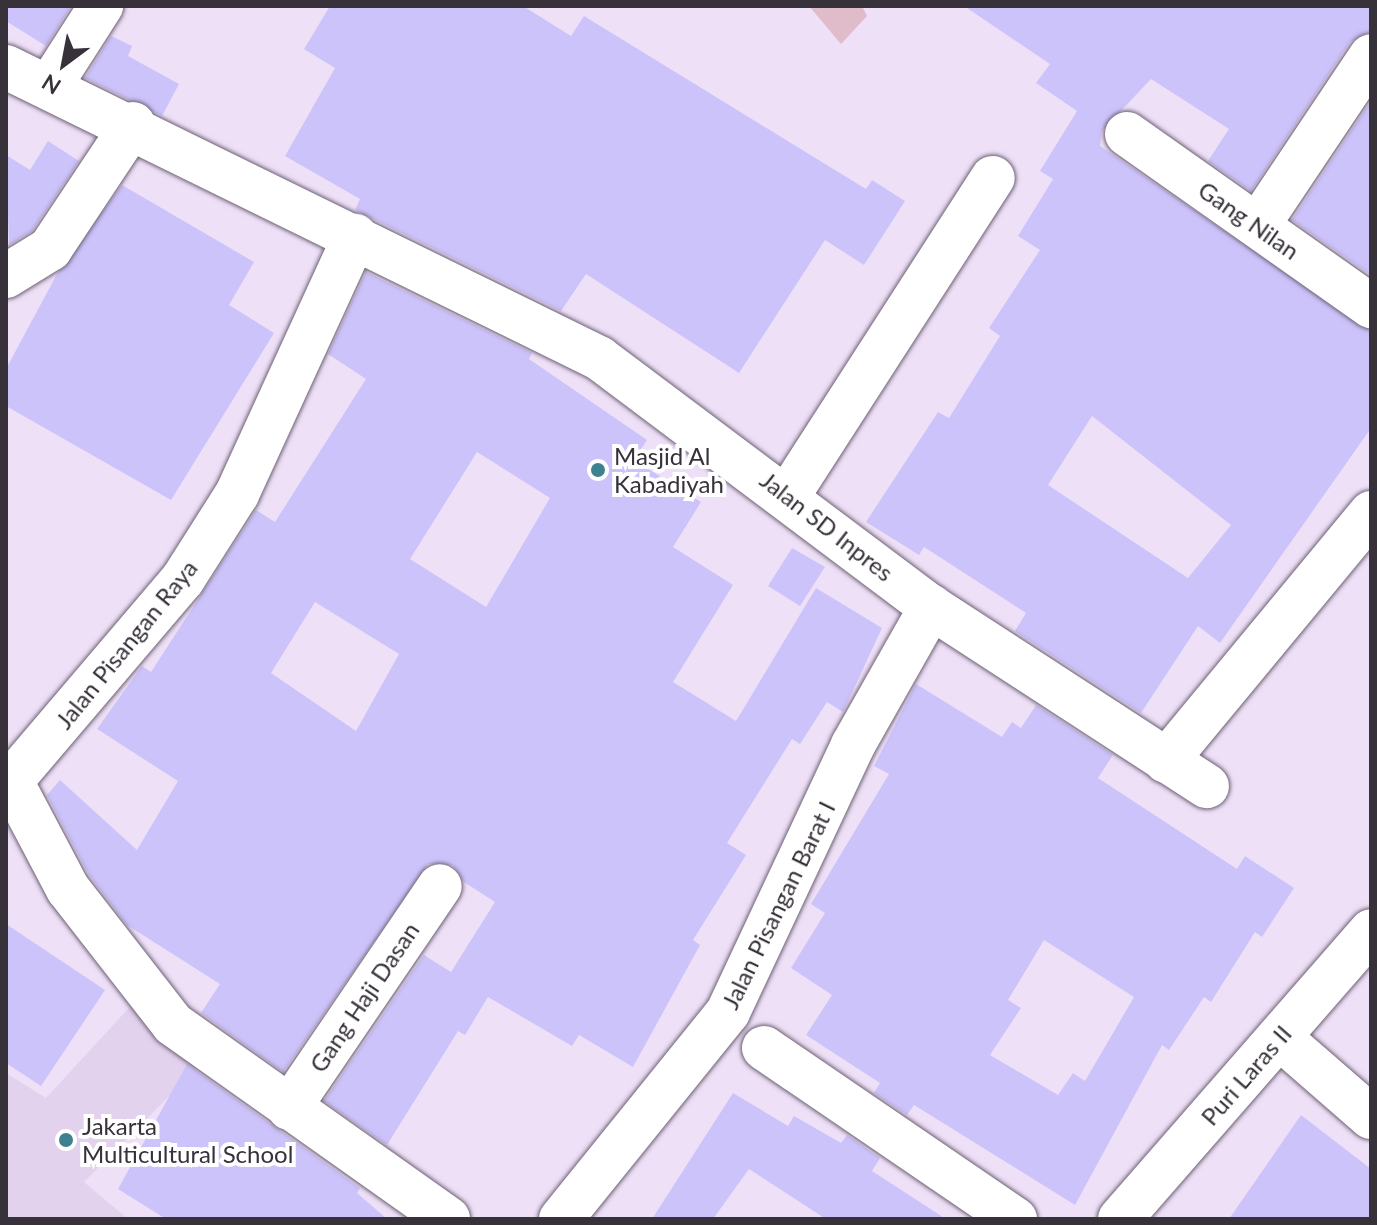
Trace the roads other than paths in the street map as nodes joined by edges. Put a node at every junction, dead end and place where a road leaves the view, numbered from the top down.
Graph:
1 (101, 6) edge
2 (1371, 56) edge
3 (6, 67) edge
4 (51, 84) junction
5 (133, 124) junction
6 (1127, 134) dead end
7 (993, 178) dead end
8 (1258, 225) junction
9 (355, 236) junction
10 (6, 276) edge
11 (1371, 306) edge
12 (789, 494) junction
13 (1371, 513) edge
14 (931, 607) junction
15 (1166, 761) junction
16 (14, 762) edge
17 (1207, 786) dead end
18 (440, 886) dead end
19 (1371, 931) edge
20 (1279, 1037) junction
21 (764, 1048) dead end
22 (289, 1108) junction
23 (1371, 1117) edge
24 (448, 1219) edge
25 (561, 1219) edge
26 (1015, 1219) edge
27 (1120, 1219) edge

1 - 4 street
2 - 8 street
3 - 4 street
4 - 5 street
5 - 9 street
5 - 10 street
6 - 8 street, Gang Nilan
7 - 12 street
8 - 11 street, Gang Nilan
9 - 12 street, Jalan SD Inpres
9 - 16 street, Jalan Pisangan Raya
12 - 14 street, Jalan SD Inpres
13 - 15 street
14 - 15 street, Jalan SD Inpres
14 - 25 street, Jalan Pisangan Barat I
15 - 17 street, Jalan SD Inpres
16 - 22 street, Jalan Pisangan Raya
18 - 22 street, Gang Haji Dasan
19 - 20 street, Puri Laras II
20 - 23 street
20 - 27 street, Puri Laras II
21 - 26 street
22 - 24 street, Jalan Pisangan Raya

